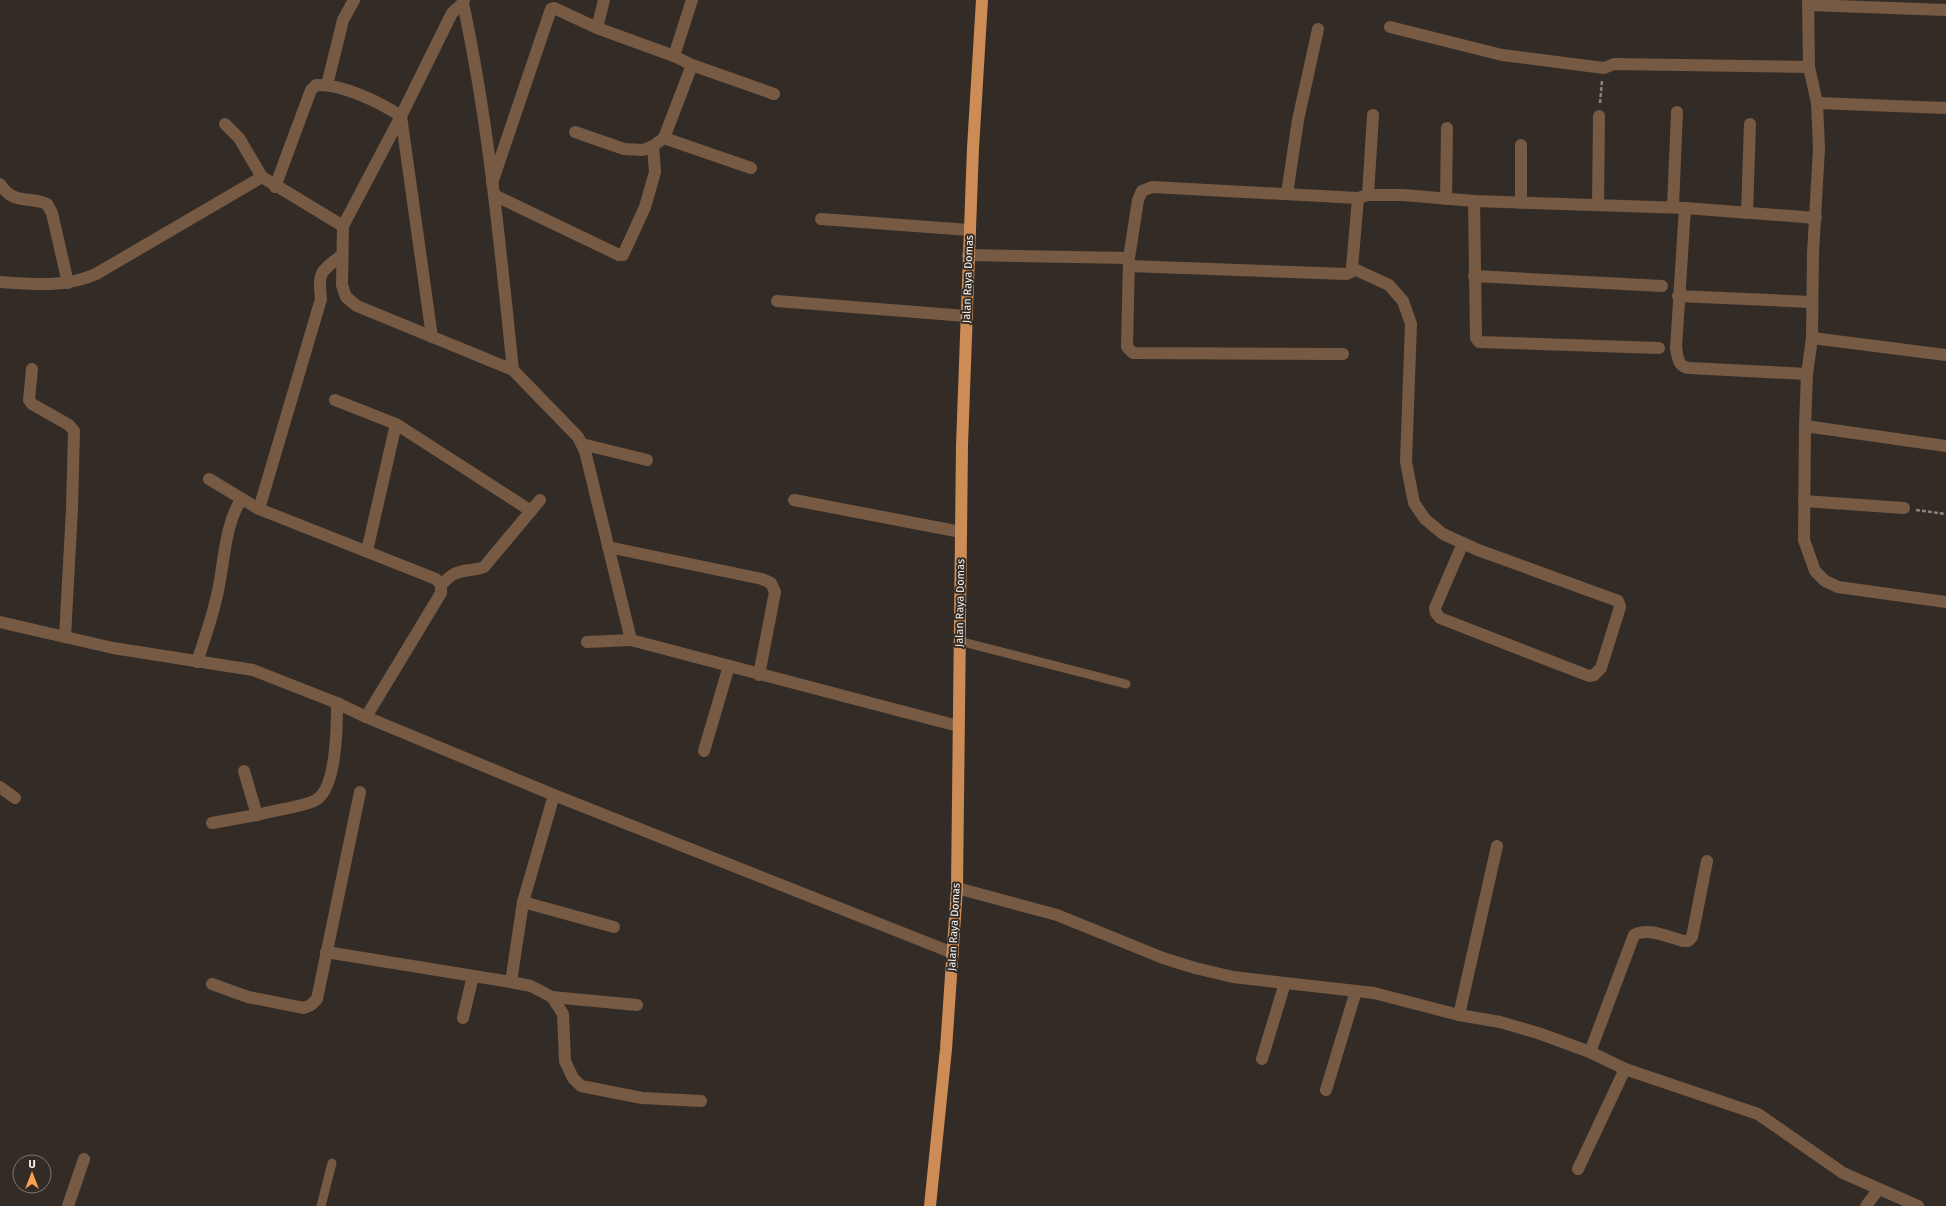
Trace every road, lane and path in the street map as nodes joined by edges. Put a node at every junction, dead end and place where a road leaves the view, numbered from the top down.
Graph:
1 (354, 0) edge
2 (604, 0) edge
3 (692, 0) edge
4 (982, 0) edge
5 (463, 1) edge
6 (1808, 2) edge
7 (1938, 6) edge
8 (1390, 27) dead end
9 (597, 28) junction
10 (1318, 29) dead end
11 (674, 56) junction
12 (692, 65) junction
13 (1809, 67) junction
14 (1604, 68) junction
15 (327, 85) junction
16 (774, 94) dead end
17 (1817, 103) junction
18 (1946, 108) edge
19 (1677, 112) dead end
20 (1373, 115) dead end
21 (401, 116) junction
22 (1599, 116) joint
23 (225, 124) dead end
24 (1750, 124) dead end
25 (1447, 128) dead end
26 (575, 132) dead end
27 (664, 138) junction
28 (1521, 145) dead end
29 (654, 146) junction
30 (751, 168) dead end
31 (262, 177) junction
32 (492, 183) junction
33 (275, 187) junction
34 (2, 190) edge
35 (1287, 194) junction
36 (494, 195) junction
37 (1363, 197) junction
38 (1446, 199) junction
39 (1474, 201) junction
40 (1521, 203) junction
41 (1598, 205) junction
42 (1679, 207) junction
43 (1747, 213) junction
44 (1816, 218) junction
45 (821, 219) dead end
46 (343, 226) junction
47 (969, 230) junction
48 (342, 255) junction
49 (968, 255) junction
50 (1129, 262) junction
51 (1352, 268) junction
52 (1474, 276) junction
53 (0, 282) edge
54 (68, 283) junction
55 (1662, 286) dead end
56 (1678, 296) junction
57 (777, 301) dead end
58 (1811, 302) junction
59 (966, 316) junction
60 (432, 337) junction
61 (1812, 338) junction
62 (1659, 348) dead end
63 (1343, 354) dead end
64 (1946, 355) edge
65 (32, 370) dead end
66 (513, 370) junction
67 (1807, 374) junction
68 (335, 400) dead end
69 (396, 424) junction
70 (1805, 426) junction
71 (582, 444) junction
72 (1946, 446) edge
73 (647, 460) dead end
74 (209, 479) dead end
75 (241, 500) junction
76 (540, 500) dead end
77 (794, 500) dead end
78 (1804, 501) junction
79 (1904, 508) joint
80 (259, 509) junction
81 (531, 511) junction
82 (1946, 514) edge
83 (961, 532) junction
84 (1463, 543) junction
85 (608, 547) junction
86 (367, 551) junction
87 (441, 585) junction
88 (1946, 602) edge
89 (0, 622) edge
90 (65, 637) junction
91 (631, 640) junction
92 (959, 641) junction
93 (587, 642) dead end
94 (197, 662) junction
95 (729, 666) junction
96 (759, 675) junction
97 (1126, 684) dead end
98 (337, 703) junction
99 (366, 717) junction
100 (958, 726) junction
101 (704, 751) dead end
102 (244, 770) dead end
103 (0, 787) edge
104 (360, 792) dead end
105 (554, 795) junction
106 (15, 798) dead end
107 (257, 815) junction
108 (212, 823) dead end
109 (1497, 846) dead end
110 (1707, 861) dead end
111 (957, 888) junction
112 (523, 902) junction
113 (614, 927) dead end
114 (326, 952) junction
115 (953, 953) junction
116 (473, 976) junction
117 (511, 982) junction
118 (1285, 983) junction
119 (212, 984) dead end
120 (1356, 991) junction
121 (552, 997) junction
122 (637, 1005) dead end
123 (1459, 1015) junction
124 (463, 1018) dead end
125 (1590, 1052) junction
126 (1262, 1060) dead end
127 (1625, 1069) junction
128 (1326, 1090) dead end
129 (701, 1102) dead end
130 (84, 1160) dead end
131 (332, 1163) dead end
132 (1578, 1169) dead end
133 (1878, 1190) junction
134 (68, 1206) edge
135 (321, 1206) edge
136 (930, 1206) edge
137 (1866, 1206) edge
138 (1918, 1206) edge

1 - 15 street
2 - 9 street
3 - 11 street
4 - 47 highway, Jalan Raya Domas
5 - 21 street
5 - 32 street
6 - 7 street
6 - 13 street
8 - 14 street
9 - 11 street
9 - 32 street
10 - 35 street
11 - 12 street
12 - 16 street
12 - 27 street
13 - 14 street
13 - 17 street
14 - 22 path
15 - 21 street
15 - 33 street
17 - 18 street
17 - 44 street
19 - 42 street
20 - 37 street
21 - 46 street
21 - 60 street
22 - 41 street
23 - 31 street
24 - 43 street
25 - 38 street
26 - 29 street
27 - 29 street
27 - 30 street
28 - 40 street
29 - 36 street
31 - 33 street
31 - 54 street
32 - 36 street
33 - 46 street
34 - 54 street
35 - 37 street
35 - 50 street
36 - 66 street
37 - 38 street
37 - 51 street
38 - 39 street
39 - 40 street
39 - 52 street
40 - 41 street
41 - 42 street
42 - 43 street
42 - 56 street
43 - 44 street
44 - 58 street
45 - 47 street
46 - 48 street
47 - 49 highway, Jalan Raya Domas
48 - 60 street
48 - 80 street
49 - 50 street
49 - 59 highway, Jalan Raya Domas
50 - 51 street
50 - 63 street
51 - 84 street
52 - 55 street
52 - 62 street
53 - 54 street
56 - 58 street
56 - 67 street
57 - 59 street
58 - 61 street
59 - 83 highway, Jalan Raya Domas
60 - 66 street
61 - 64 street
61 - 67 street
65 - 90 street
66 - 71 street
67 - 70 street
68 - 69 street
69 - 81 street
69 - 86 street
70 - 72 street
70 - 78 street
71 - 73 street
71 - 85 street
74 - 75 street
75 - 80 street
75 - 94 street
76 - 81 street
77 - 83 street
78 - 79 street
78 - 88 street
79 - 82 path
80 - 86 street
81 - 87 street
83 - 92 highway, Jalan Raya Domas
84 - 84 street
85 - 91 street
85 - 96 street
86 - 87 street
87 - 99 street
89 - 90 street
90 - 94 street
91 - 93 street
91 - 95 street
92 - 97 lane
92 - 100 highway, Jalan Raya Domas
94 - 98 street
95 - 96 street
95 - 101 street
96 - 100 street
98 - 99 street
98 - 107 street
99 - 105 street
100 - 111 highway, Jalan Raya Domas
102 - 107 street
103 - 106 street
104 - 114 street
105 - 112 street
105 - 115 street
107 - 108 street
109 - 123 street
110 - 125 street
111 - 115 highway, Jalan Raya Domas
111 - 118 street
112 - 113 street
112 - 117 street
114 - 116 street
114 - 119 street
115 - 136 highway, Jalan Raya Domas
116 - 117 street
116 - 124 street
117 - 121 street
118 - 120 street
118 - 126 street
120 - 123 street
120 - 128 street
121 - 122 street
121 - 129 street
123 - 125 street
125 - 127 street
127 - 132 street
127 - 133 street
130 - 134 street
131 - 135 lane
133 - 137 street
133 - 138 street

